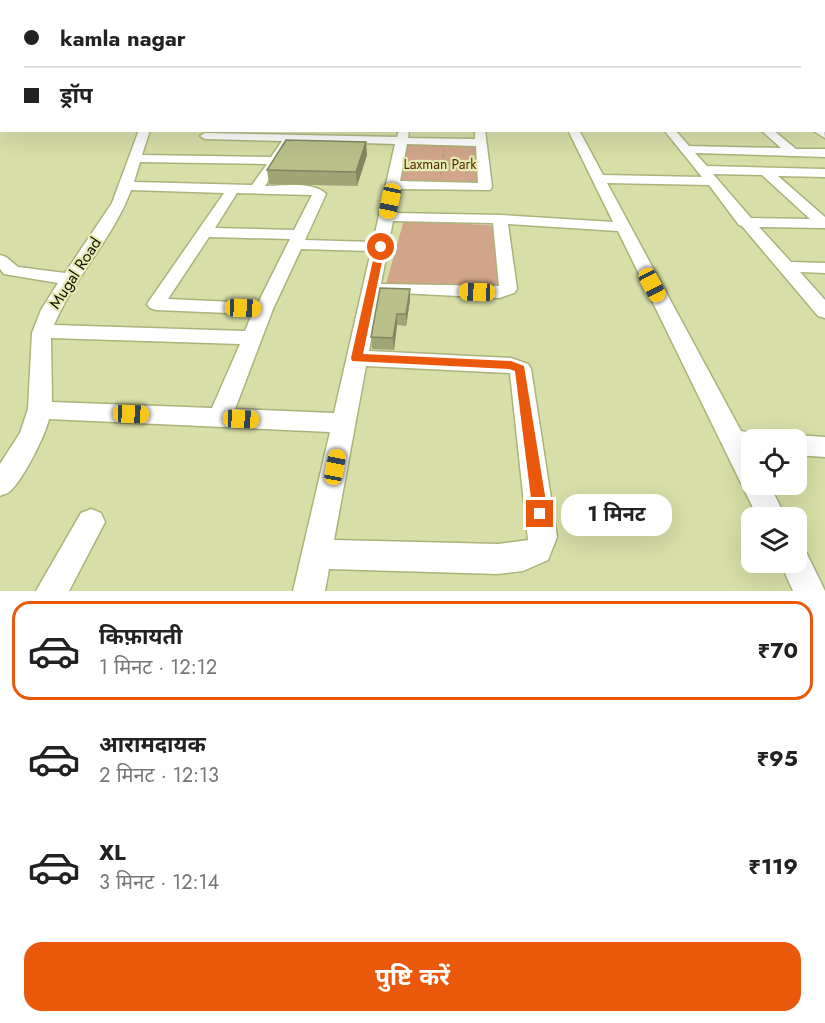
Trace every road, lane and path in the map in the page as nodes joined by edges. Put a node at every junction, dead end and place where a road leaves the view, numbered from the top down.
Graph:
1 (143, 132) edge
2 (574, 132) edge
3 (671, 132) edge
4 (768, 132) edge
5 (205, 136) dead end
6 (403, 136) edge
7 (481, 137) edge
8 (290, 138) junction
9 (444, 148) dead end
10 (686, 149) junction
11 (793, 152) junction
12 (824, 153) edge
13 (469, 157) dead end
14 (136, 158) junction
15 (273, 161) junction
16 (442, 164) junction
17 (766, 172) junction
18 (825, 173) edge
19 (708, 175) junction
20 (598, 179) junction
21 (440, 183) dead end
22 (394, 185) junction
23 (127, 186) junction
24 (233, 189) junction
25 (256, 190) junction
26 (387, 216) junction
27 (500, 219) junction
28 (744, 222) junction
29 (824, 224) edge
30 (622, 227) junction
31 (205, 232) junction
32 (299, 240) junction
33 (381, 247) junction
34 (0, 260) edge
35 (786, 267) junction
36 (825, 268) edge
37 (68, 279) junction
38 (370, 287) junction
39 (264, 309) junction
40 (825, 312) edge
41 (42, 331) junction
42 (252, 338) junction
43 (356, 358) junction
44 (41, 410) junction
45 (220, 418) junction
46 (344, 423) junction
47 (741, 440) edge
48 (807, 446) edge
49 (825, 447) edge
50 (0, 484) edge
51 (91, 522) dead end
52 (317, 554) junction
53 (800, 573) edge
54 (52, 591) edge
55 (309, 591) edge
56 (809, 591) edge

1 - 14 street, Mugal Road
2 - 20 street
3 - 10 street
4 - 11 street
5 - 8 street
6 - 7 street
6 - 8 street
6 - 22 street
7 - 22 street
8 - 15 street
9 - 16 path
10 - 11 street
10 - 19 street
11 - 12 street
13 - 16 path
14 - 15 street
14 - 23 street, Mugal Road
15 - 25 street
16 - 21 path
17 - 18 street
17 - 19 street
17 - 29 street
19 - 20 street
19 - 28 street
20 - 30 street
22 - 26 street
23 - 24 street
23 - 37 street, Mugal Road
24 - 25 street
24 - 31 street
25 - 32 street
26 - 27 street
26 - 33 street
27 - 30 street
27 - 38 street
28 - 29 street
28 - 35 street
30 - 47 street
31 - 32 street
31 - 39 street
32 - 33 street
32 - 39 street
33 - 38 street
34 - 37 street
35 - 36 street
35 - 40 street
37 - 41 street, Mugal Road
38 - 43 street
39 - 42 street
41 - 42 street
41 - 44 street, Mugal Road
42 - 45 street
43 - 46 street
43 - 52 street
44 - 45 street
44 - 50 street, Mugal Road
45 - 46 street
46 - 52 street
48 - 49 street
51 - 54 street
52 - 55 street
53 - 56 street

